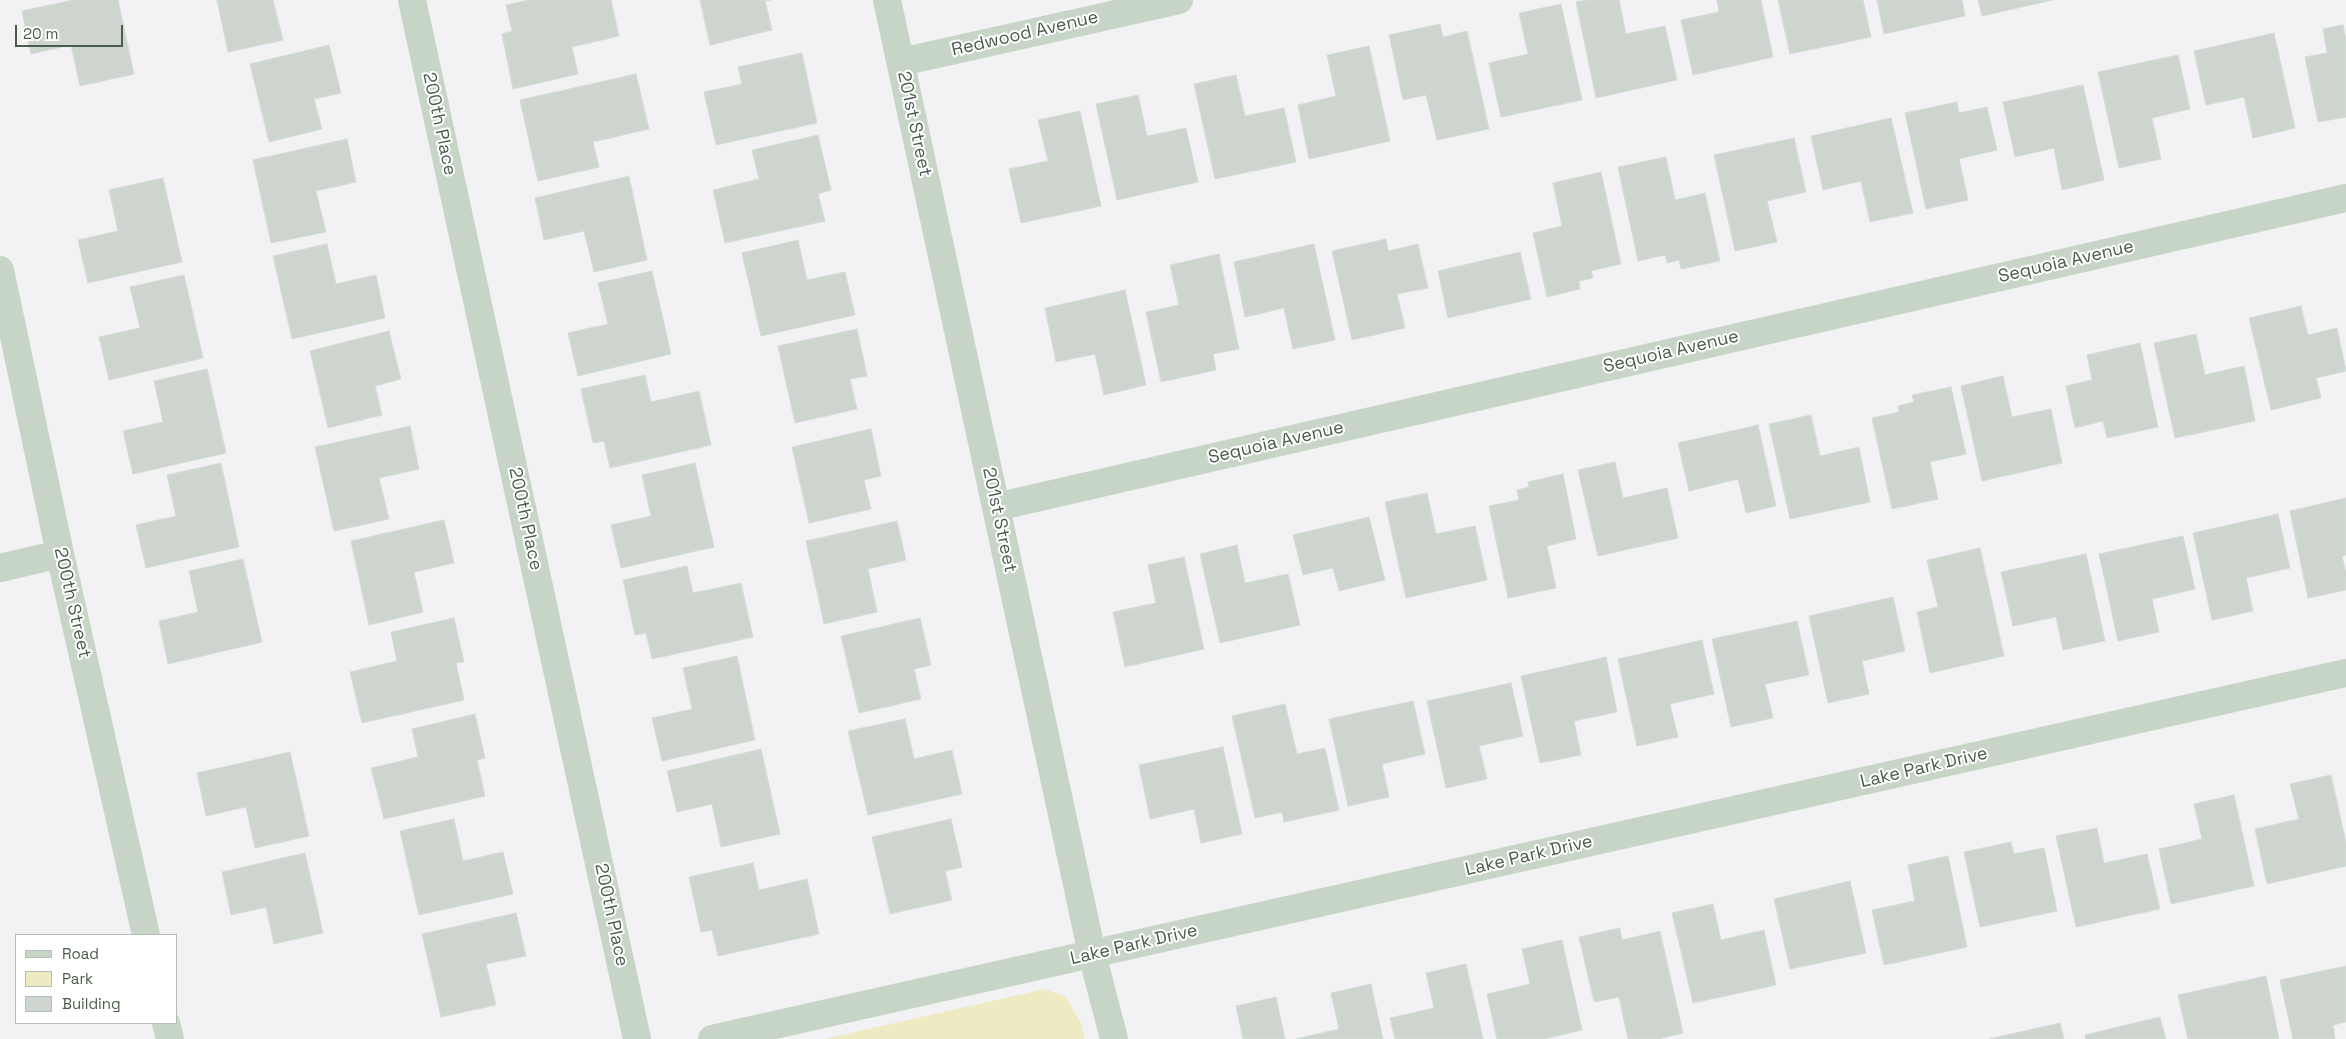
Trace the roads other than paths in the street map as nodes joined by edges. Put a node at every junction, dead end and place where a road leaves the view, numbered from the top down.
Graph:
1 (412, 0) edge
2 (887, 0) edge
3 (1179, 0) edge
4 (901, 62) junction
5 (2346, 198) edge
6 (0, 270) edge
7 (996, 507) junction
8 (60, 554) junction
9 (0, 568) edge
10 (2346, 673) edge
11 (146, 934) edge
12 (1092, 954) junction
13 (166, 1024) edge
14 (170, 1039) edge
15 (637, 1039) edge
16 (712, 1039) edge
17 (1114, 1039) edge

1 - 15 street, 200th Place
2 - 4 street, 201st Street
3 - 4 street, Redwood Avenue
4 - 7 street, 201st Street
5 - 7 street, Sequoia Avenue
6 - 8 street, 200th Street
7 - 12 street, 201st Street
8 - 9 street
8 - 11 street, 200th Street
10 - 12 street, Lake Park Drive
12 - 16 street, Lake Park Drive
12 - 17 street, 201st Street
13 - 14 street

